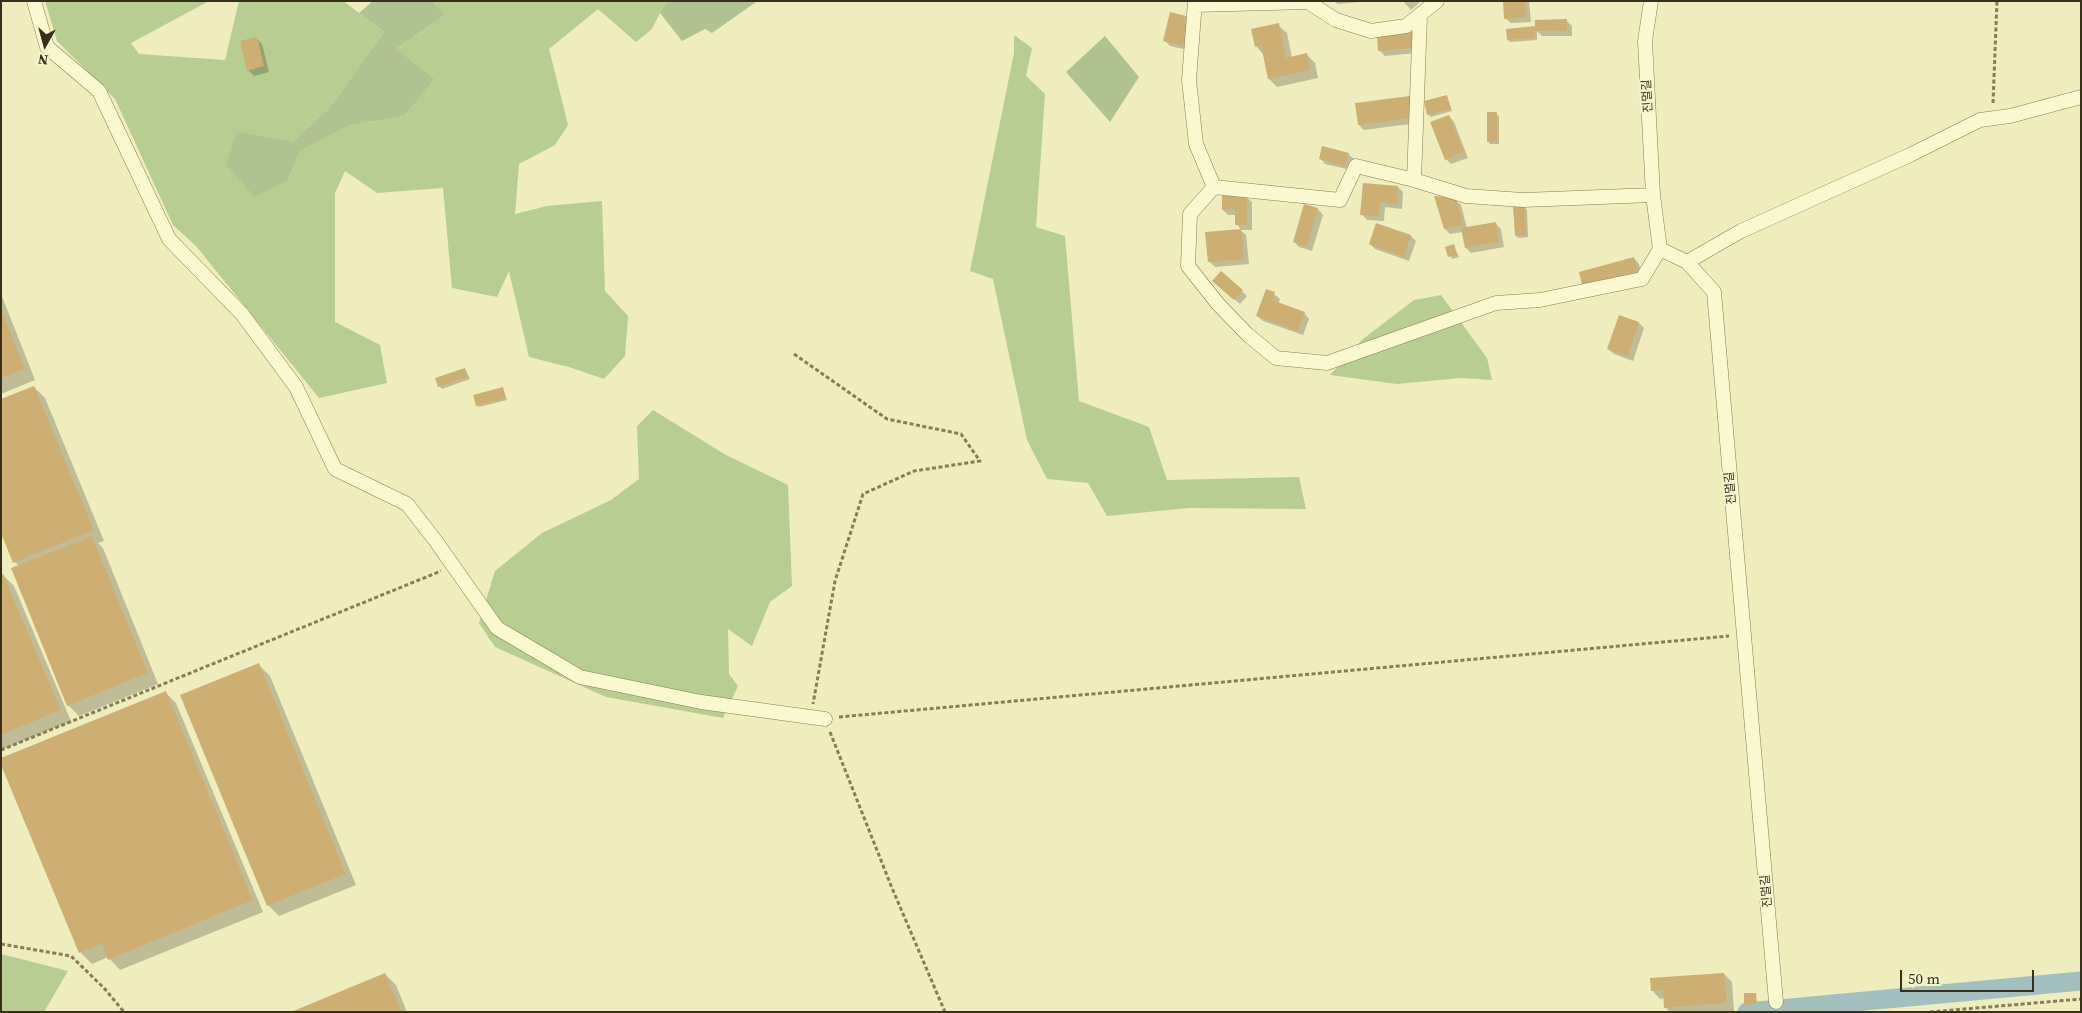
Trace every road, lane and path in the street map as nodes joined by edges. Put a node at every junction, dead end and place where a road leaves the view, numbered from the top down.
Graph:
1 (34, 1) edge
2 (1436, 1) edge
3 (1651, 1) edge
4 (1997, 1) edge
5 (1195, 3) edge
6 (1420, 16) junction
7 (2081, 97) edge
8 (1992, 119) junction
9 (1414, 180) junction
10 (1214, 187) junction
11 (1653, 195) junction
12 (1660, 249) junction
13 (1687, 262) junction
14 (794, 354) dead end
15 (454, 566) junction
16 (1744, 635) junction
17 (811, 716) junction
18 (825, 718) junction
19 (1, 750) edge
20 (1, 944) edge
21 (2081, 999) edge
22 (1776, 1002) dead end
23 (124, 1012) edge
24 (944, 1012) edge
25 (1930, 1012) edge

1 - 15 street
2 - 6 street
3 - 11 street, 진멀길
4 - 8 path
5 - 6 street
5 - 10 street
6 - 9 street
7 - 8 street
8 - 13 street
9 - 10 street
9 - 11 street
10 - 12 street
11 - 12 street, 진멀길
12 - 13 street, 진멀길
13 - 16 street, 진멀길
14 - 17 path
15 - 17 street
15 - 19 path
16 - 18 path
16 - 22 street, 진멀길
17 - 18 street
18 - 24 path
20 - 23 path
21 - 25 path

